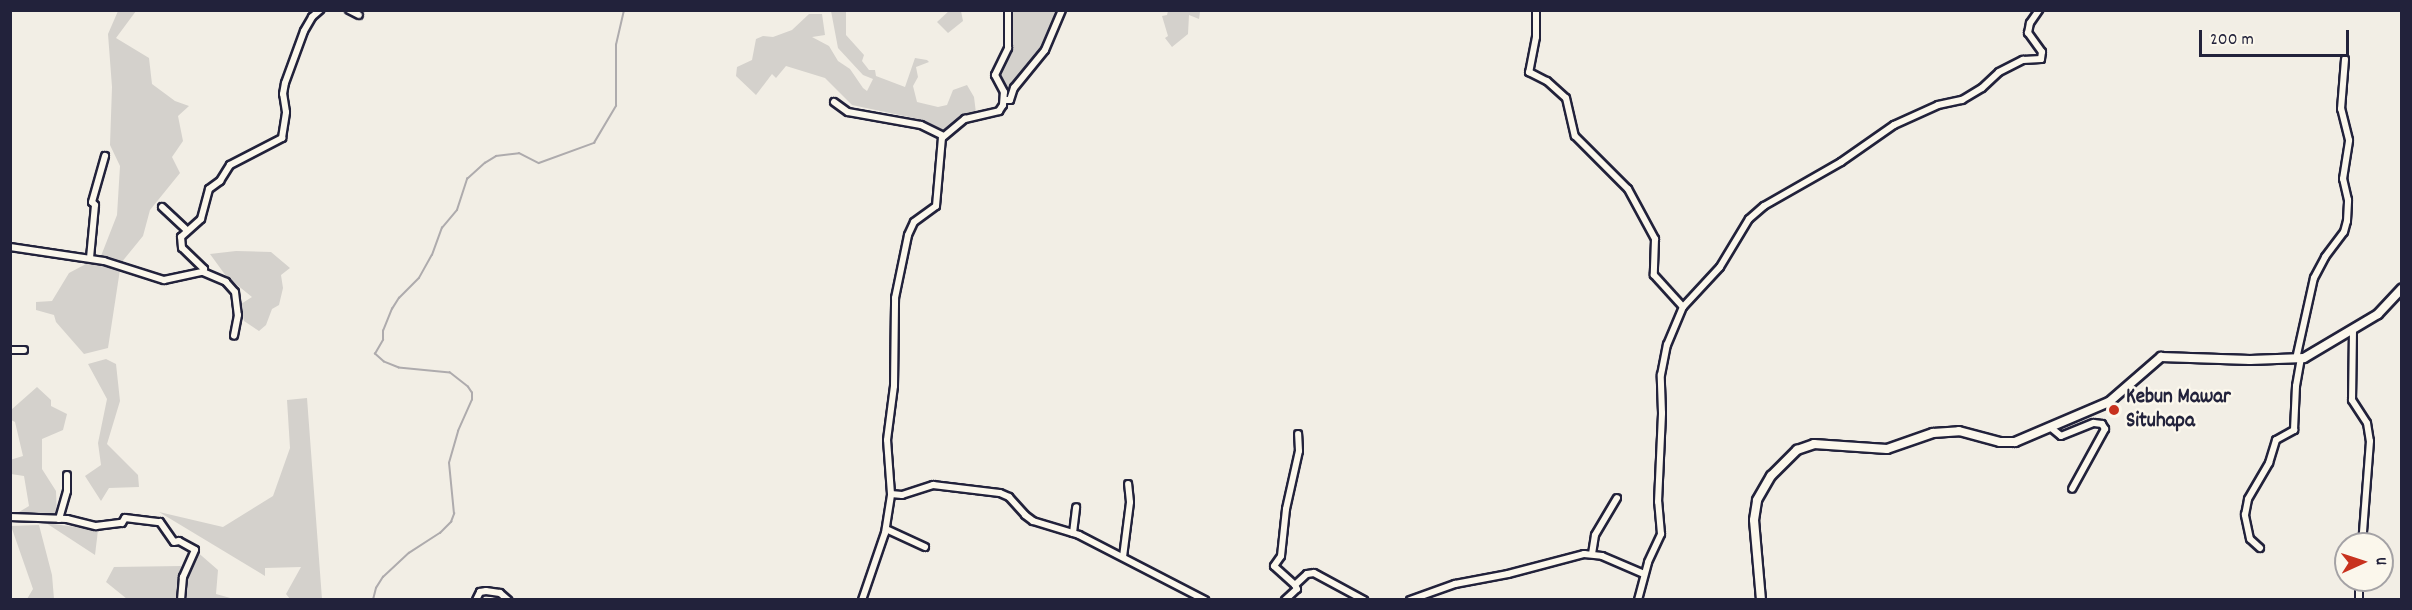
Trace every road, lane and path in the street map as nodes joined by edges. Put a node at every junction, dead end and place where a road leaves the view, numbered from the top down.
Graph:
1 (320, 10) edge
2 (349, 10) edge
3 (1008, 10) edge
4 (1062, 10) edge
5 (1536, 10) edge
6 (2039, 10) edge
7 (359, 15) dead end
8 (2345, 59) dead end
9 (1005, 100) junction
10 (834, 102) dead end
11 (944, 136) junction
12 (105, 156) dead end
13 (162, 207) dead end
14 (187, 230) junction
15 (10, 247) edge
16 (90, 258) junction
17 (203, 273) junction
18 (2402, 288) edge
19 (1683, 308) junction
20 (2353, 330) junction
21 (234, 336) dead end
22 (10, 350) edge
23 (24, 350) dead end
24 (2299, 359) junction
25 (2050, 427) junction
26 (1298, 434) dead end
27 (67, 475) dead end
28 (1128, 484) dead end
29 (2072, 489) dead end
30 (891, 494) junction
31 (1617, 498) dead end
32 (1076, 507) dead end
33 (10, 517) edge
34 (59, 519) junction
35 (886, 529) junction
36 (2363, 532) edge
37 (1073, 533) junction
38 (925, 547) dead end
39 (2260, 548) dead end
40 (1592, 554) junction
41 (1123, 557) junction
42 (1644, 574) junction
43 (1295, 585) junction
44 (1190, 596) edge
45 (181, 600) edge
46 (476, 600) edge
47 (508, 600) edge
48 (862, 600) edge
49 (1205, 600) edge
50 (1285, 600) edge
51 (1364, 600) edge
52 (1410, 600) edge
53 (1638, 600) edge
54 (1761, 600) edge

1 - 14 street
2 - 7 street
3 - 9 street
4 - 9 street
5 - 19 street
6 - 19 street
8 - 24 street
9 - 11 street
10 - 11 street
11 - 30 street
12 - 16 street
13 - 14 street
14 - 17 street
15 - 16 street
16 - 17 street
17 - 21 street
18 - 20 main road
19 - 42 street
20 - 24 main road
20 - 36 street
22 - 23 street
24 - 25 main road
24 - 39 street
25 - 29 street
25 - 54 main road
26 - 43 street
27 - 34 street
28 - 41 street
30 - 35 street
30 - 37 street
31 - 40 street
32 - 37 street
33 - 34 street
34 - 45 street
35 - 38 street
35 - 48 street
37 - 41 street
40 - 42 street
40 - 52 street
41 - 44 street
42 - 53 street
43 - 50 street
43 - 51 street
44 - 49 street
46 - 47 street

